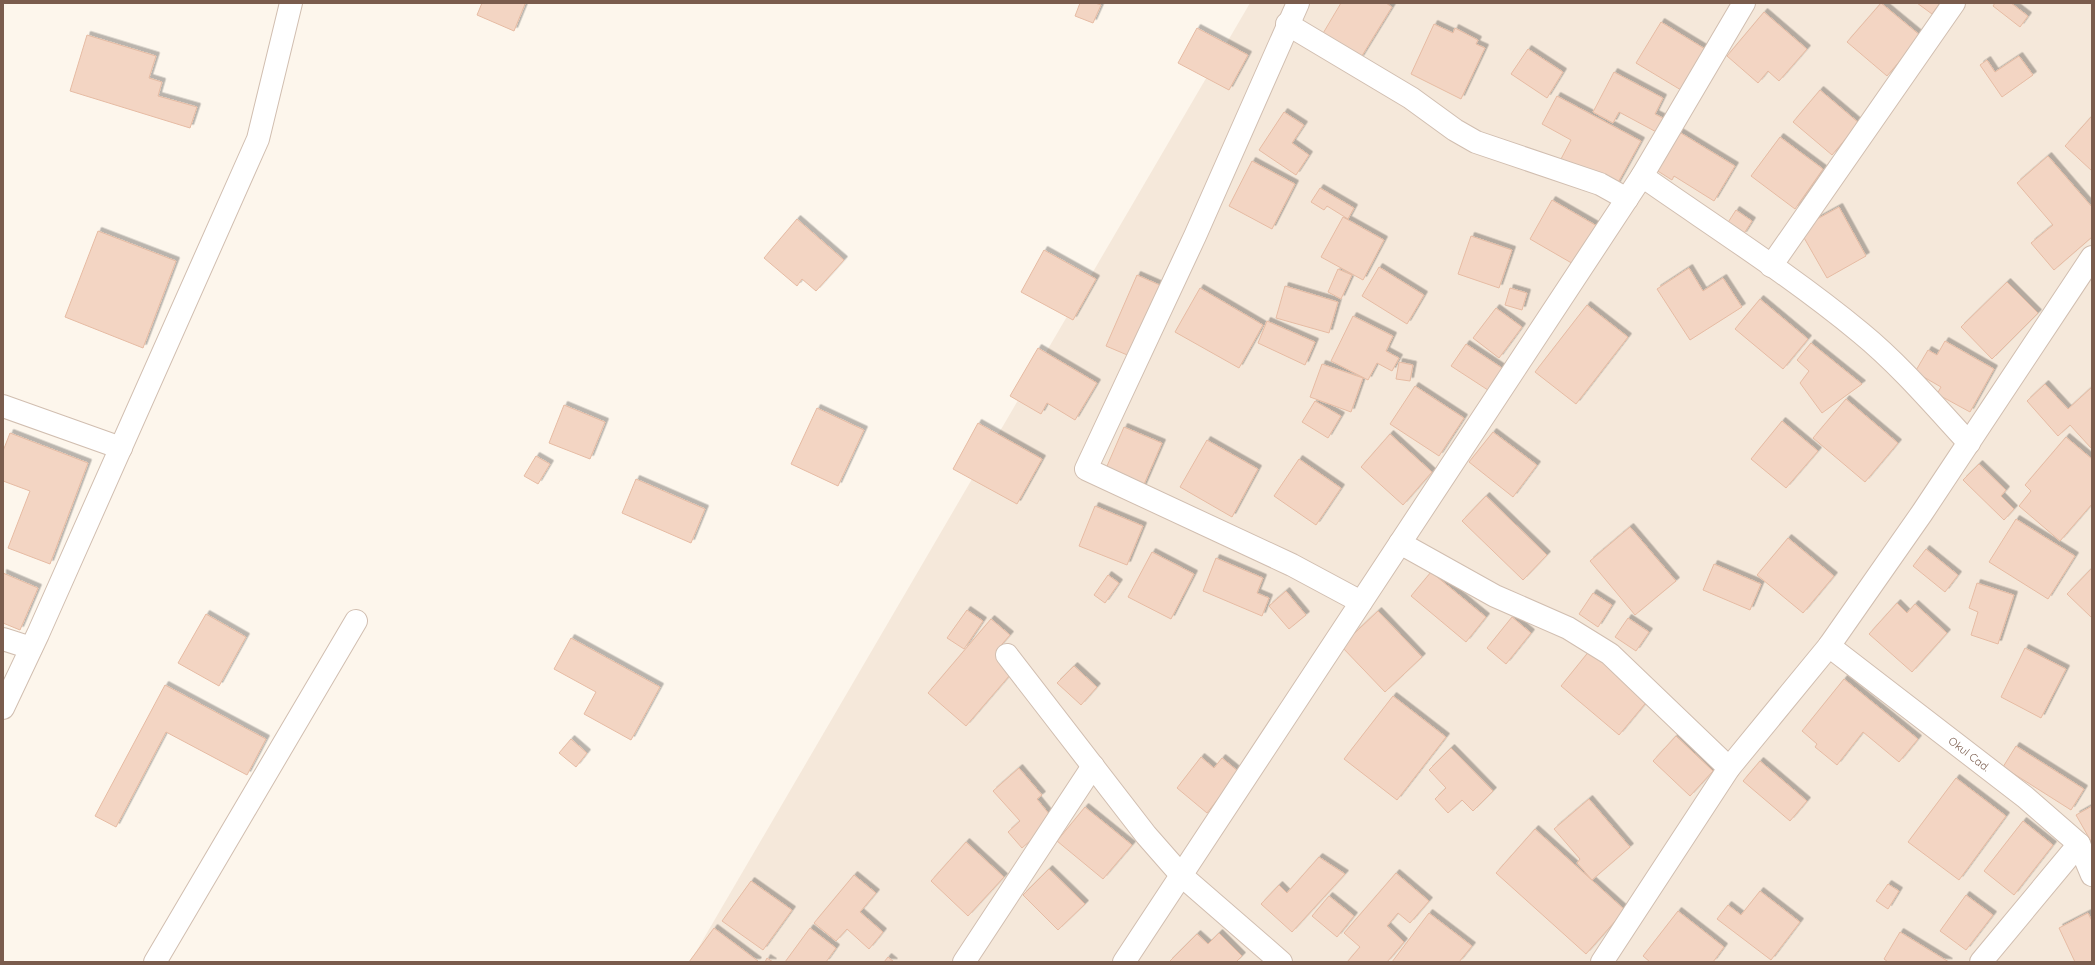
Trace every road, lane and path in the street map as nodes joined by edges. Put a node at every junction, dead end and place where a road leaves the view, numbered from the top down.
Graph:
1 (291, 3) edge
2 (1298, 3) edge
3 (1744, 3) edge
4 (1954, 3) edge
5 (1287, 24) junction
6 (1642, 176) junction
7 (1627, 199) junction
8 (2092, 257) edge
9 (1771, 266) junction
10 (3, 406) edge
11 (1968, 443) junction
12 (121, 448) junction
13 (1400, 543) junction
14 (1361, 602) junction
15 (356, 621) dead end
16 (3, 639) edge
17 (1829, 646) junction
18 (31, 648) junction
19 (1007, 655) dead end
20 (3, 708) edge
21 (1093, 766) junction
22 (1729, 768) junction
23 (2079, 844) junction
24 (2092, 875) edge
25 (1182, 876) junction
26 (155, 962) edge
27 (964, 962) edge
28 (1124, 962) edge
29 (1281, 962) edge
30 (1602, 962) edge
31 (1981, 962) edge

1 - 12 street
2 - 5 street
3 - 6 street
4 - 9 street
5 - 7 street
5 - 14 street
6 - 7 street
6 - 9 street
7 - 13 street
8 - 11 street
9 - 11 street
10 - 12 street
11 - 17 street
12 - 18 street
13 - 14 street
13 - 22 street
14 - 25 street
15 - 26 street
16 - 18 street
17 - 22 street
17 - 23 street, Okul Cad.
18 - 20 street
19 - 21 street
21 - 25 street
21 - 27 street
22 - 30 street
23 - 24 street, Okul Cad.
23 - 31 street
25 - 28 street
25 - 29 street

